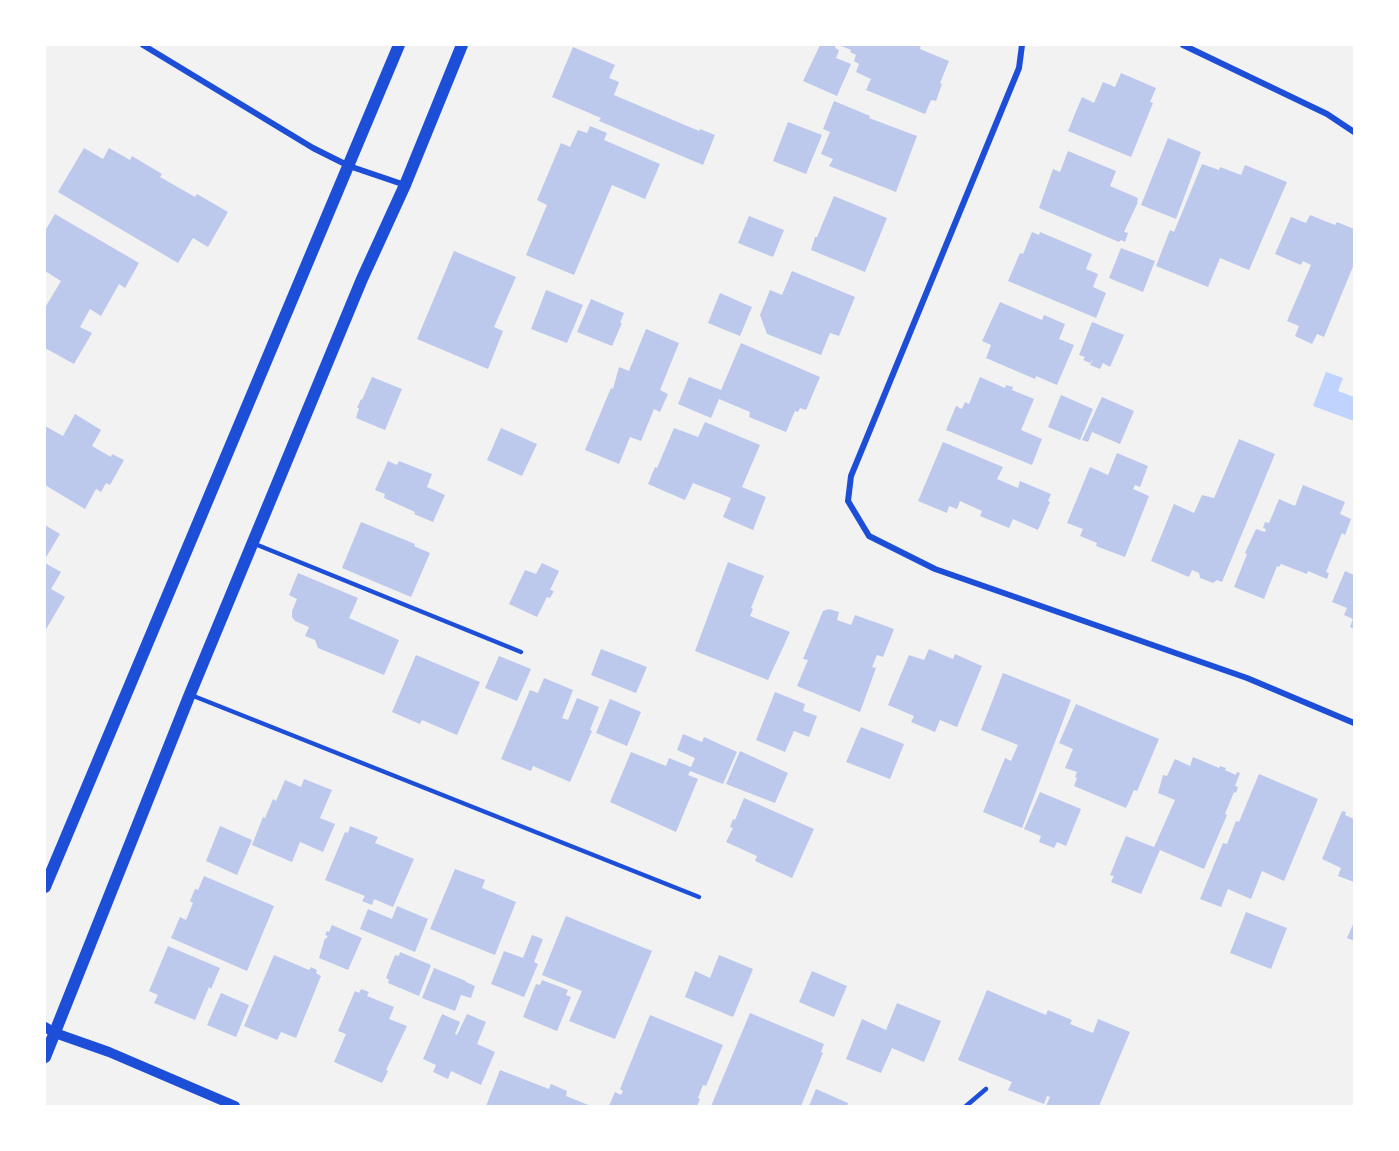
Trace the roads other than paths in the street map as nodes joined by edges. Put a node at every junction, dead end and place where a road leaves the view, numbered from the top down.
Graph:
1 (143, 45) edge
2 (399, 45) edge
3 (462, 45) edge
4 (1022, 45) edge
5 (1182, 45) edge
6 (1354, 132) edge
7 (349, 166) junction
8 (405, 185) junction
9 (252, 543) junction
10 (521, 652) dead end
11 (190, 694) junction
12 (1354, 723) edge
13 (45, 887) edge
14 (699, 897) dead end
15 (50, 1030) edge
16 (45, 1057) edge
17 (986, 1089) dead end
18 (235, 1106) edge
19 (966, 1106) edge

1 - 7 street
2 - 7 main road
3 - 8 main road
4 - 12 street
5 - 6 street
7 - 8 street
7 - 13 main road
8 - 9 main road
9 - 10 lane
9 - 11 main road
11 - 14 lane
11 - 15 main road
15 - 16 main road
15 - 18 street
17 - 19 lane

